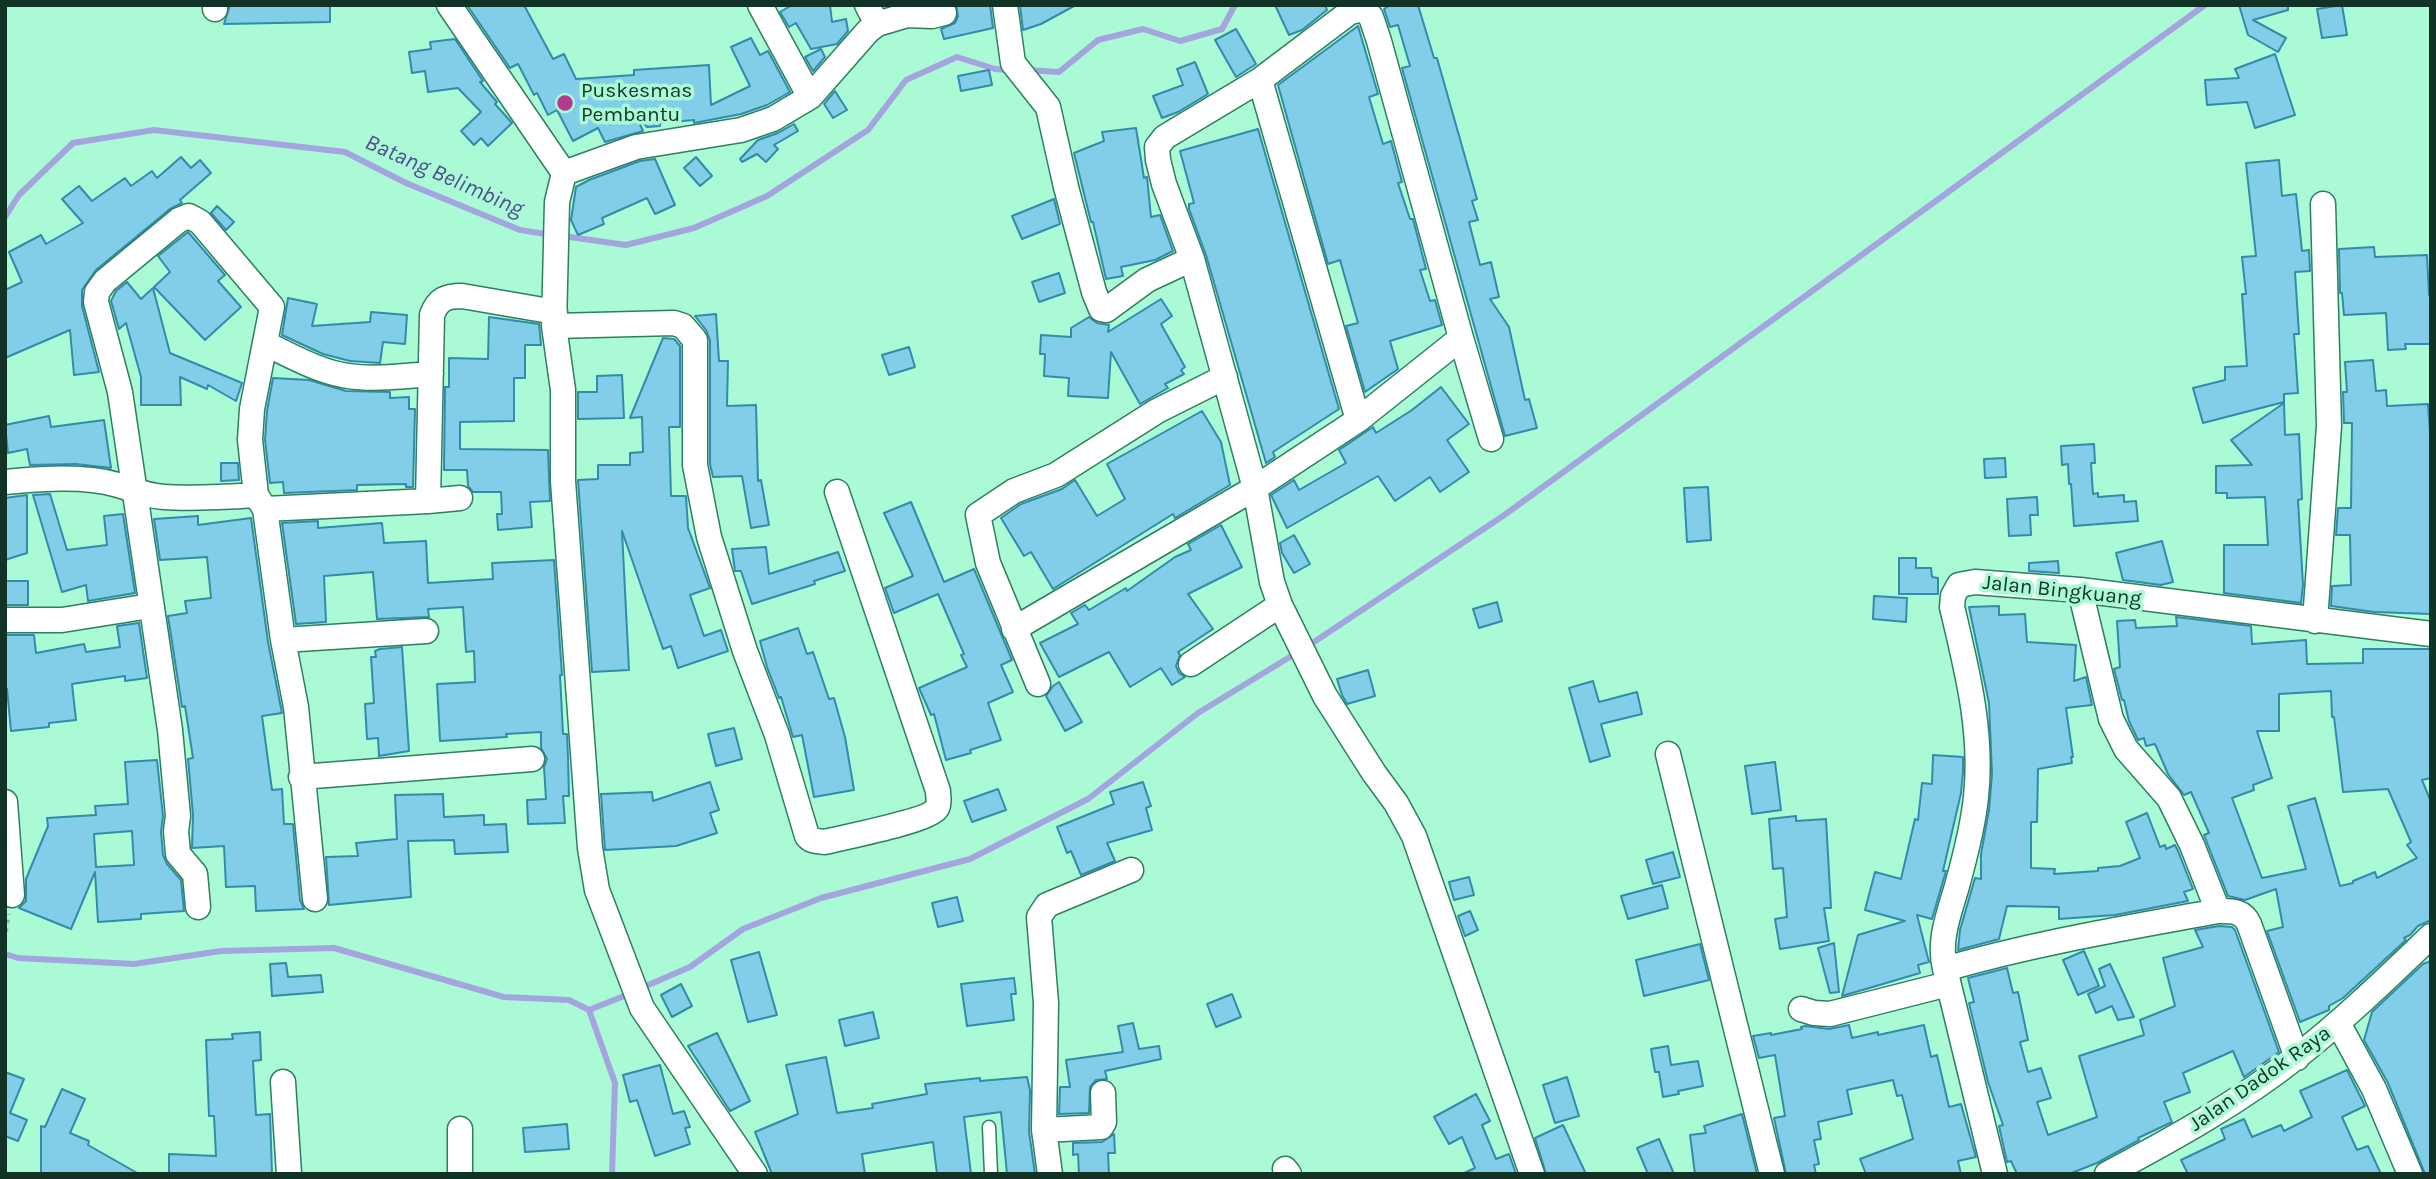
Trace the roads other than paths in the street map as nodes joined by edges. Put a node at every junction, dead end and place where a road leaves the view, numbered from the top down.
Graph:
1 (449, 5) edge
2 (760, 5) edge
3 (1005, 5) edge
4 (944, 13) dead end
5 (872, 15) edge
6 (1260, 80) junction
7 (810, 97) junction
8 (564, 173) junction
9 (2323, 204) dead end
10 (1192, 259) junction
11 (554, 319) junction
12 (1461, 338) junction
13 (266, 344) junction
14 (431, 374) junction
15 (1225, 377) junction
16 (1358, 420) junction
17 (1491, 439) dead end
18 (5, 481) edge
19 (1255, 488) junction
20 (837, 492) dead end
21 (135, 493) junction
22 (460, 498) dead end
23 (428, 501) junction
24 (260, 502) junction
25 (2080, 590) junction
26 (150, 606) junction
27 (1283, 613) junction
28 (5, 620) edge
29 (2315, 621) junction
30 (1014, 629) junction
31 (426, 631) dead end
32 (2431, 634) edge
33 (283, 640) junction
34 (1191, 664) dead end
35 (1038, 684) dead end
36 (1668, 754) dead end
37 (532, 759) dead end
38 (301, 777) junction
39 (5, 802) edge
40 (1131, 870) dead end
41 (12, 895) dead end
42 (315, 898) dead end
43 (198, 907) dead end
44 (2218, 911) junction
45 (2431, 936) edge
46 (1946, 977) junction
47 (1801, 1009) dead end
48 (2339, 1023) junction
49 (2297, 1058) junction
50 (283, 1083) dead end
51 (1103, 1093) dead end
52 (989, 1127) dead end
53 (460, 1129) dead end
54 (1044, 1130) junction
55 (289, 1174) edge
56 (460, 1174) edge
57 (755, 1174) edge
58 (991, 1174) edge
59 (1050, 1174) edge
60 (1532, 1174) edge
61 (1772, 1174) edge
62 (1995, 1174) edge
63 (2107, 1174) edge
64 (2410, 1174) edge

1 - 8 street
2 - 7 street
3 - 10 street
4 - 5 street
5 - 7 street
6 - 10 street
6 - 12 street
6 - 16 street
7 - 8 street
8 - 11 street
9 - 29 street
10 - 15 street
11 - 14 street
11 - 20 street
11 - 57 street
12 - 16 street
12 - 17 street
13 - 14 street
13 - 21 street
13 - 24 street
14 - 23 street
15 - 19 street
15 - 30 street
16 - 19 street
18 - 21 street
19 - 27 street
19 - 30 street
21 - 24 street
21 - 26 street
22 - 23 street
23 - 24 street
24 - 33 street
25 - 29 street, Jalan Bingkuang
25 - 44 street
25 - 46 street, Jalan Bingkuang
26 - 28 street
26 - 43 street
27 - 34 street
27 - 60 street
29 - 32 street, Jalan Bingkuang
30 - 35 street
31 - 33 street
33 - 38 street
36 - 61 street
37 - 38 street
38 - 42 street
39 - 41 street
40 - 54 street
44 - 46 street
44 - 49 street
45 - 48 street, Jalan Dadok Raya
46 - 47 street
46 - 62 street
48 - 49 street, Jalan Dadok Raya
48 - 64 street
49 - 63 street, Jalan Dadok Raya
50 - 55 street
51 - 54 street
52 - 58 lane
53 - 56 street
54 - 59 street

